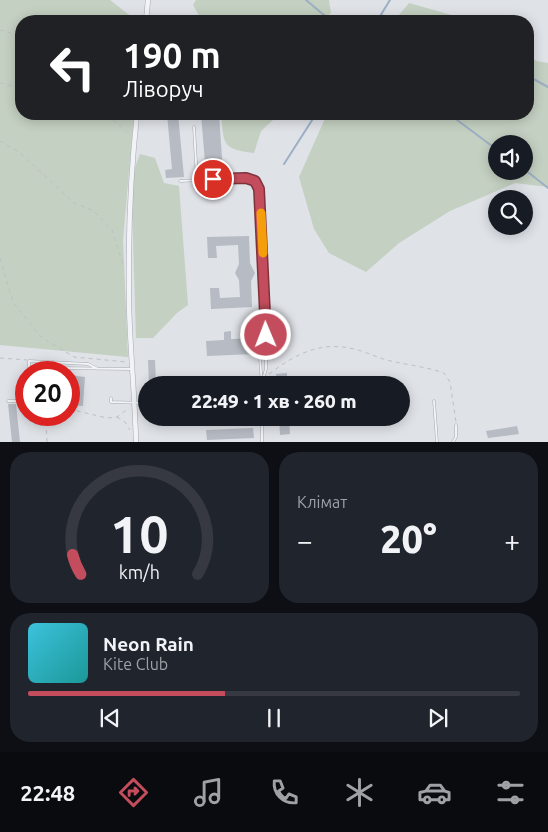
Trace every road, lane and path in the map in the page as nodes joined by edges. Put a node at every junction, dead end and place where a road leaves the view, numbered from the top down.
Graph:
1 (148, 0) edge
2 (147, 15) edge
3 (0, 30) edge
4 (15, 34) edge
5 (0, 83) edge
6 (15, 87) edge
7 (112, 120) edge
8 (136, 120) edge
9 (194, 127) dead end
10 (134, 140) junction
11 (0, 141) edge
12 (197, 180) junction
13 (180, 181) dead end
14 (0, 258) edge
15 (3, 270) junction
16 (129, 270) junction
17 (0, 272) edge
18 (266, 312) junction
19 (0, 358) edge
20 (29, 361) edge
21 (132, 362) junction
22 (80, 364) edge
23 (80, 369) edge
24 (98, 369) junction
25 (133, 369) junction
26 (261, 376) edge
27 (263, 376) edge
28 (267, 376) edge
29 (111, 398) dead end
30 (8, 401) dead end
31 (15, 401) edge
32 (434, 401) dead end
33 (135, 404) junction
34 (138, 404) edge
35 (80, 412) edge
36 (117, 417) junction
37 (456, 425) joint
38 (46, 426) edge
39 (262, 426) edge
40 (136, 440) edge
41 (47, 442) edge
42 (262, 442) edge
43 (437, 442) edge
44 (453, 442) edge

1 - 2 street
3 - 4 path
5 - 6 path
7 - 10 path
8 - 10 street
9 - 12 lane
10 - 16 street
11 - 16 path
12 - 13 lane
12 - 18 lane
14 - 15 path
15 - 17 path
15 - 21 path
16 - 21 street
18 - 26 lane
18 - 27 lane
19 - 20 path
21 - 25 street
22 - 24 lane
23 - 24 lane
24 - 25 lane
25 - 33 street
28 - 37 path
29 - 33 lane
30 - 31 lane
32 - 43 lane
33 - 34 lane
33 - 36 path
33 - 40 street
35 - 36 path
36 - 40 path
37 - 44 lane
38 - 41 path
39 - 42 lane

